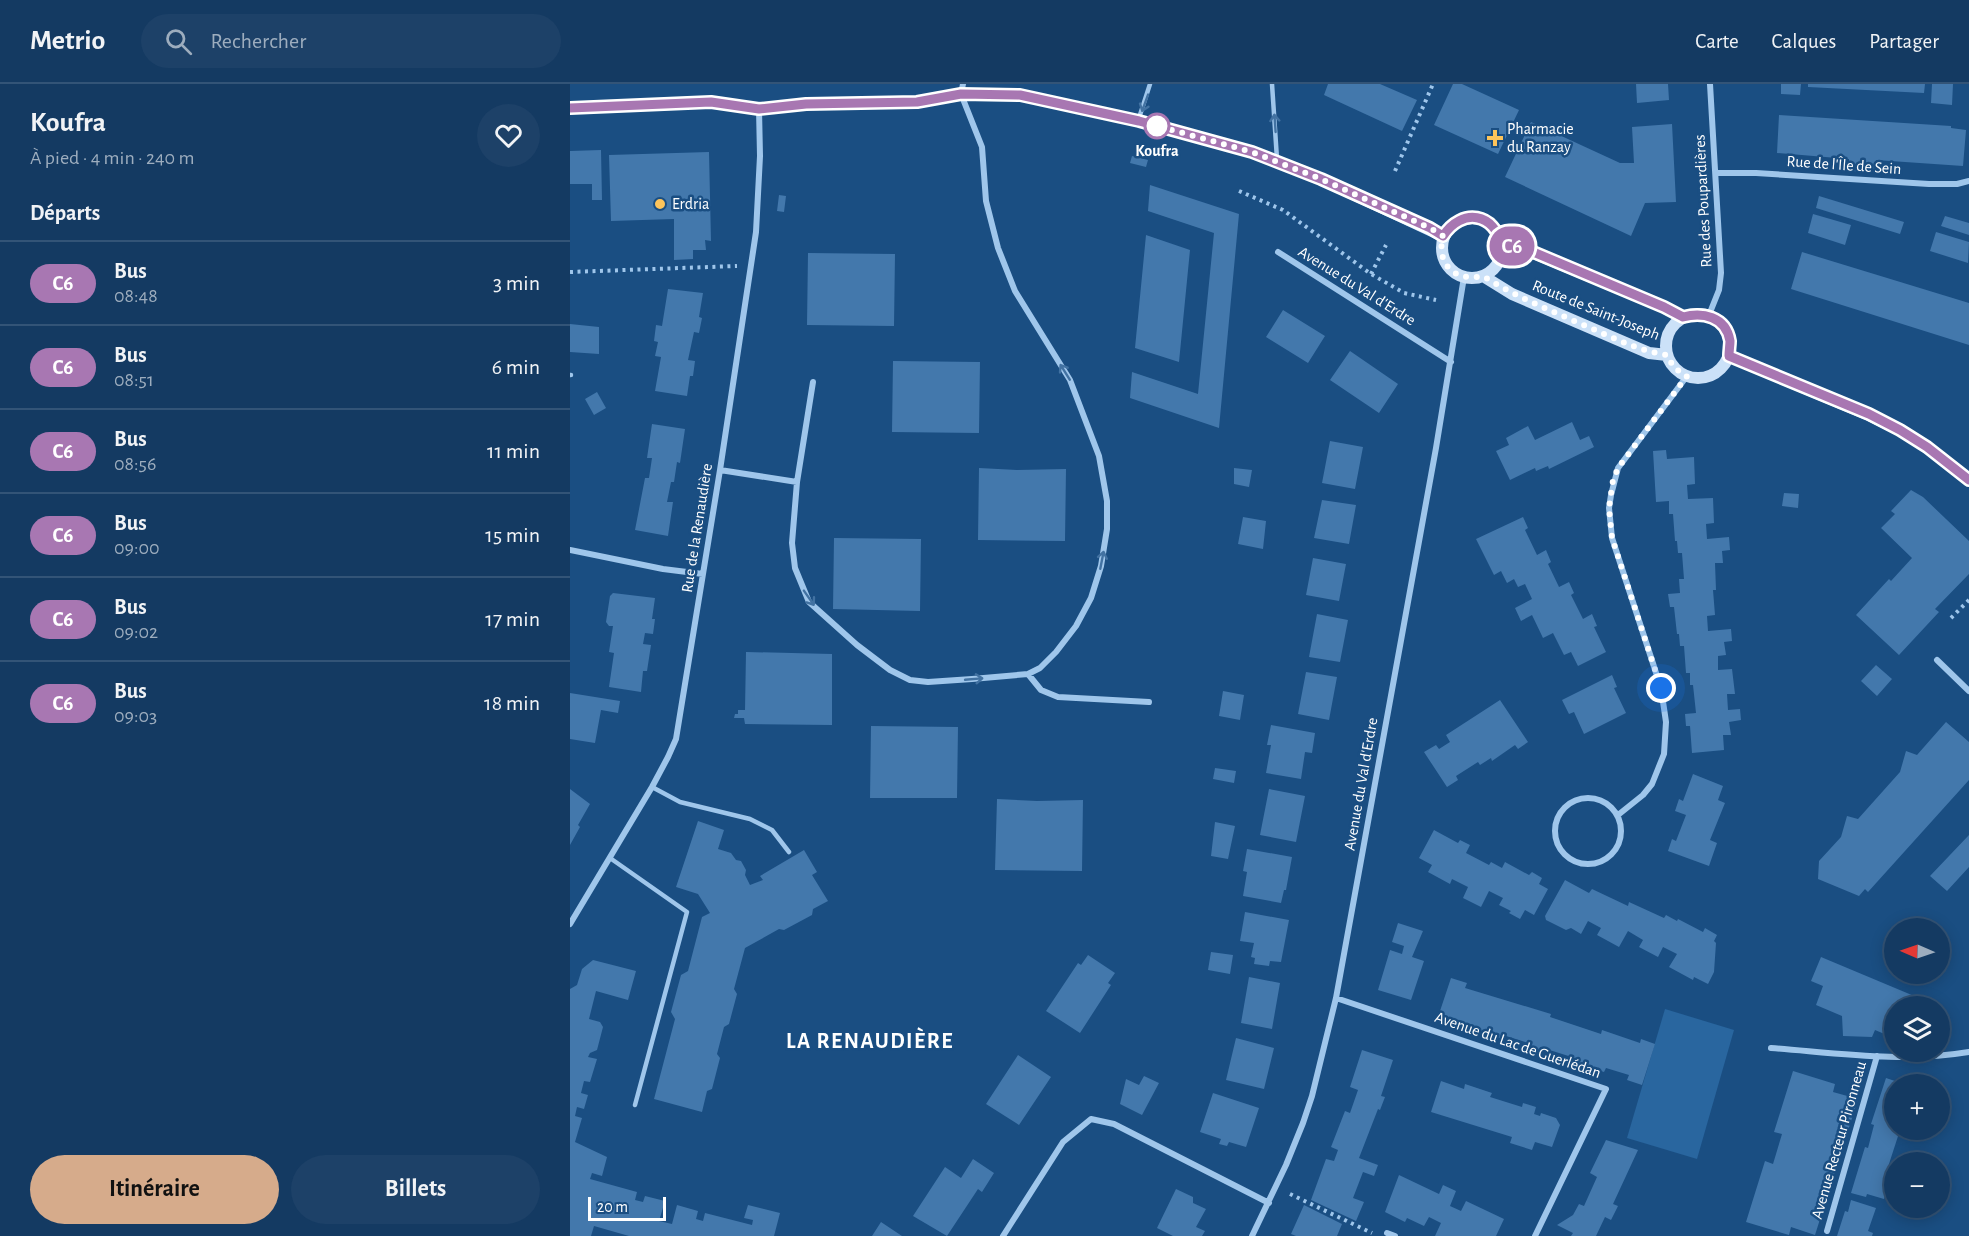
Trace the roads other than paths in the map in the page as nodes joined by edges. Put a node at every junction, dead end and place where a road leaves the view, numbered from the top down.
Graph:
1 (1150, 84) edge
2 (1272, 84) edge
3 (1710, 84) edge
4 (962, 89) edge
5 (570, 108) edge
6 (759, 109) junction
7 (1139, 121) junction
8 (1277, 162) junction
9 (1716, 173) junction
10 (1969, 181) edge
11 (1443, 236) junction
12 (1502, 246) junction
13 (1278, 252) dead end
14 (1483, 276) junction
15 (1464, 277) junction
16 (1709, 315) junction
17 (1683, 317) junction
18 (1667, 355) junction
19 (1729, 356) junction
20 (1451, 362) junction
21 (1687, 376) junction
22 (813, 382) dead end
23 (720, 470) junction
24 (1969, 480) edge
25 (797, 482) junction
26 (570, 550) edge
27 (703, 574) junction
28 (1937, 660) dead end
29 (1028, 674) junction
30 (1969, 691) edge
31 (1149, 702) dead end
32 (652, 787) junction
33 (1618, 815) junction
34 (789, 852) dead end
35 (610, 858) junction
36 (570, 924) edge
37 (1336, 998) junction
38 (1771, 1048) dead end
39 (1969, 1052) edge
40 (1877, 1056) junction
41 (635, 1105) dead end
42 (1269, 1203) junction
43 (1827, 1231) dead end
44 (1387, 1233) road end
45 (1003, 1236) edge
46 (1252, 1236) edge
47 (1395, 1236) edge
48 (1535, 1236) edge

1 -> 7 lane
8 -> 2 lane
3 - 9 street, Rue des Poupardières
4 - 6 street
4 - 7 street
29 -> 4 street
5 - 6 street
6 - 23 street, Rue de la Renaudière
7 - 8 street
8 - 11 street
9 - 10 street, Rue de l'Île de Sein
9 - 16 street, Rue des Poupardières
11 - 12 street
11 - 15 street
12 - 14 street
12 - 17 street, Route de Saint-Joseph
13 - 20 street, Avenue du Val d'Erdre
14 - 15 street
14 - 18 street, Route de Saint-Joseph
15 - 20 street, Avenue du Val d'Erdre
16 - 17 street
16 - 19 street
17 - 18 street
18 - 21 street
19 - 21 street
19 - 24 street
20 - 37 street, Avenue du Val d'Erdre
21 - 33 street
22 - 25 street
23 - 25 street
23 - 27 street, Rue de la Renaudière
25 -> 29 street
26 - 27 street
27 - 32 street, Rue de la Renaudière
28 - 30 street
29 - 31 street
32 - 34 lane
32 - 35 street, Rue de la Renaudière
33 - 33 street
35 - 36 street, Rue de la Renaudière
35 - 41 lane
37 - 42 street, Avenue du Val d'Erdre
37 - 48 street, Avenue du Lac de Guerlédan
38 - 40 street, Avenue Recteur Pironneau
39 - 40 street, Avenue Recteur Pironneau
40 - 43 street, Avenue Recteur Pironneau
42 - 45 street
42 - 46 street, Avenue du Val d'Erdre
44 - 47 street

